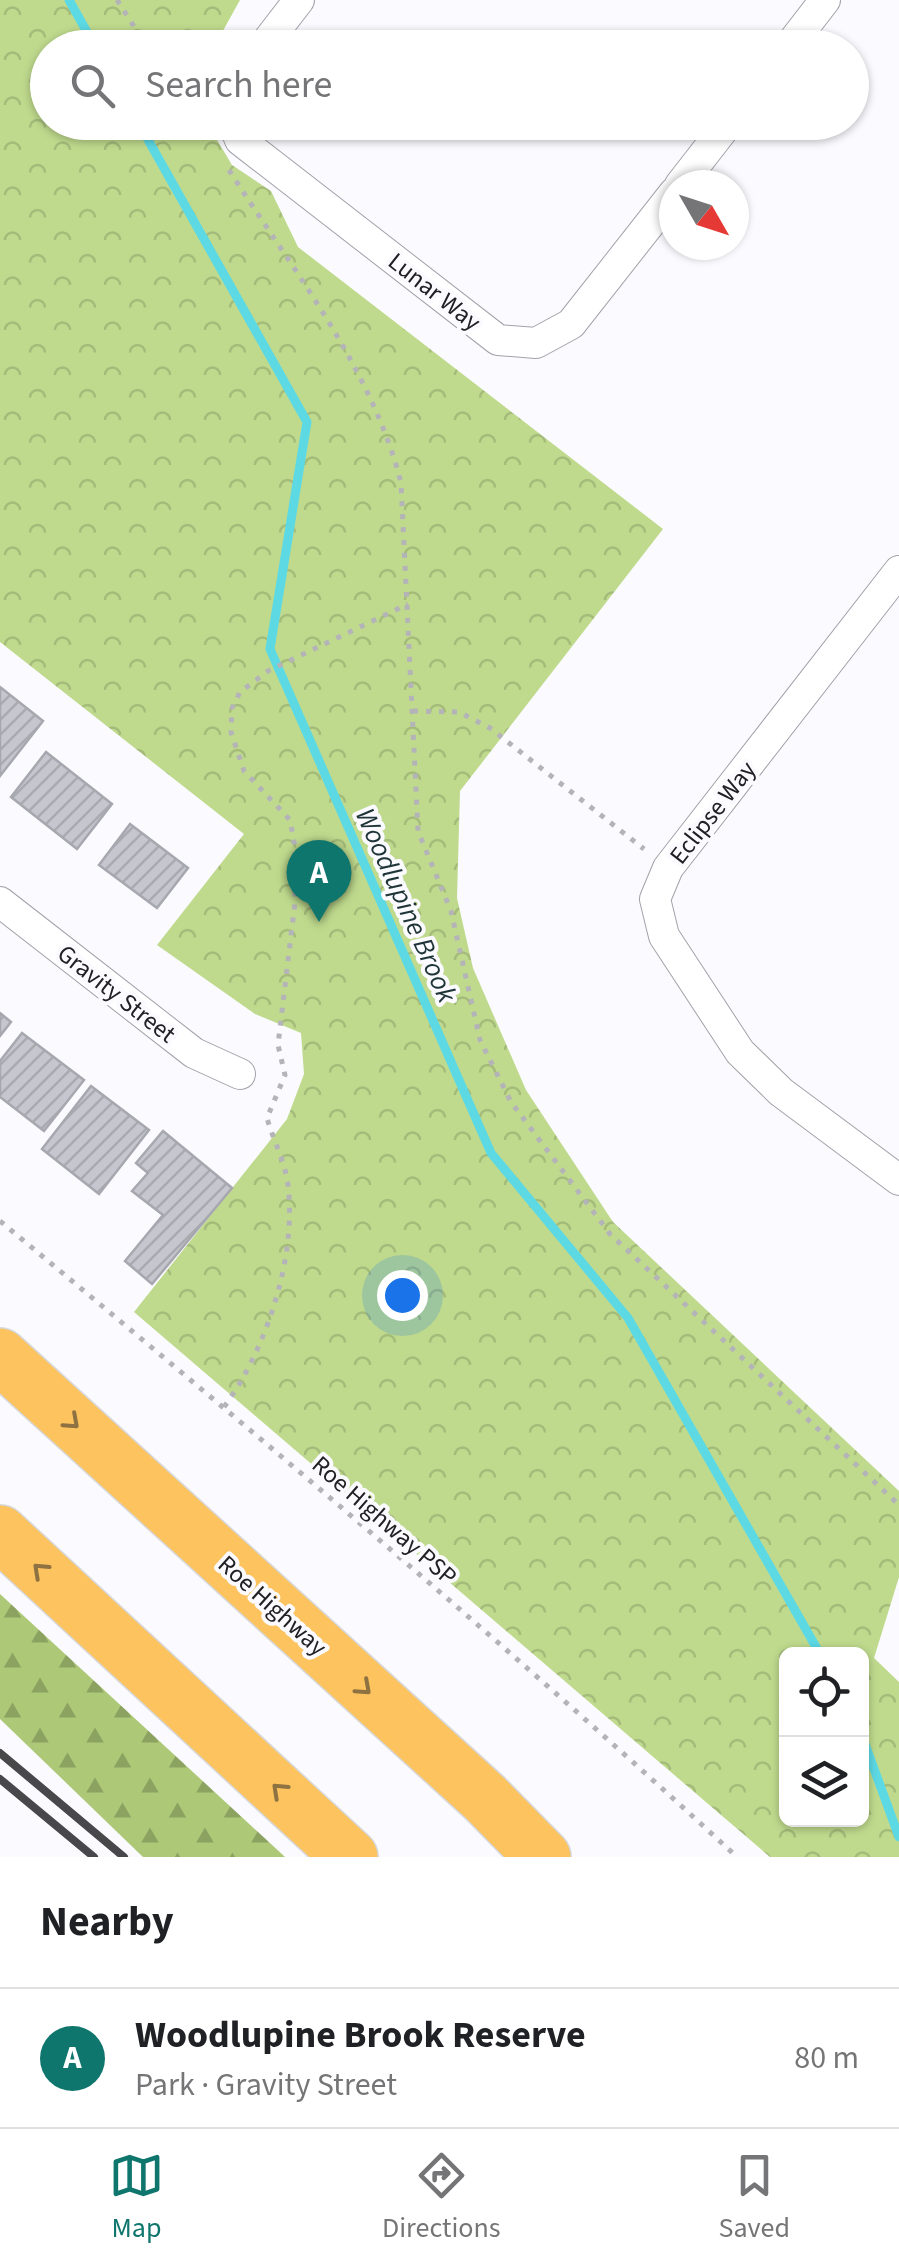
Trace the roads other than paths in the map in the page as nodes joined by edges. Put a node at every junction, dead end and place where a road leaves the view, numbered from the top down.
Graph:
1 (299, 0) edge
2 (825, 0) edge
3 (276, 30) edge
4 (802, 30) edge
5 (240, 140) edge
6 (715, 140) edge
7 (692, 170) edge
8 (659, 212) edge
9 (899, 571) edge
10 (0, 902) edge
11 (240, 1074) dead end
12 (899, 1180) edge
13 (0, 1356) edge
14 (0, 1533) edge
15 (350, 1857) edge
16 (543, 1857) edge

1 - 3 street
2 - 4 street
5 - 8 street, Lunar Way
6 - 7 street
9 - 12 street, Eclipse Way
10 - 11 street, Gravity Street
13 -> 16 highway, Roe Highway
15 -> 14 highway

